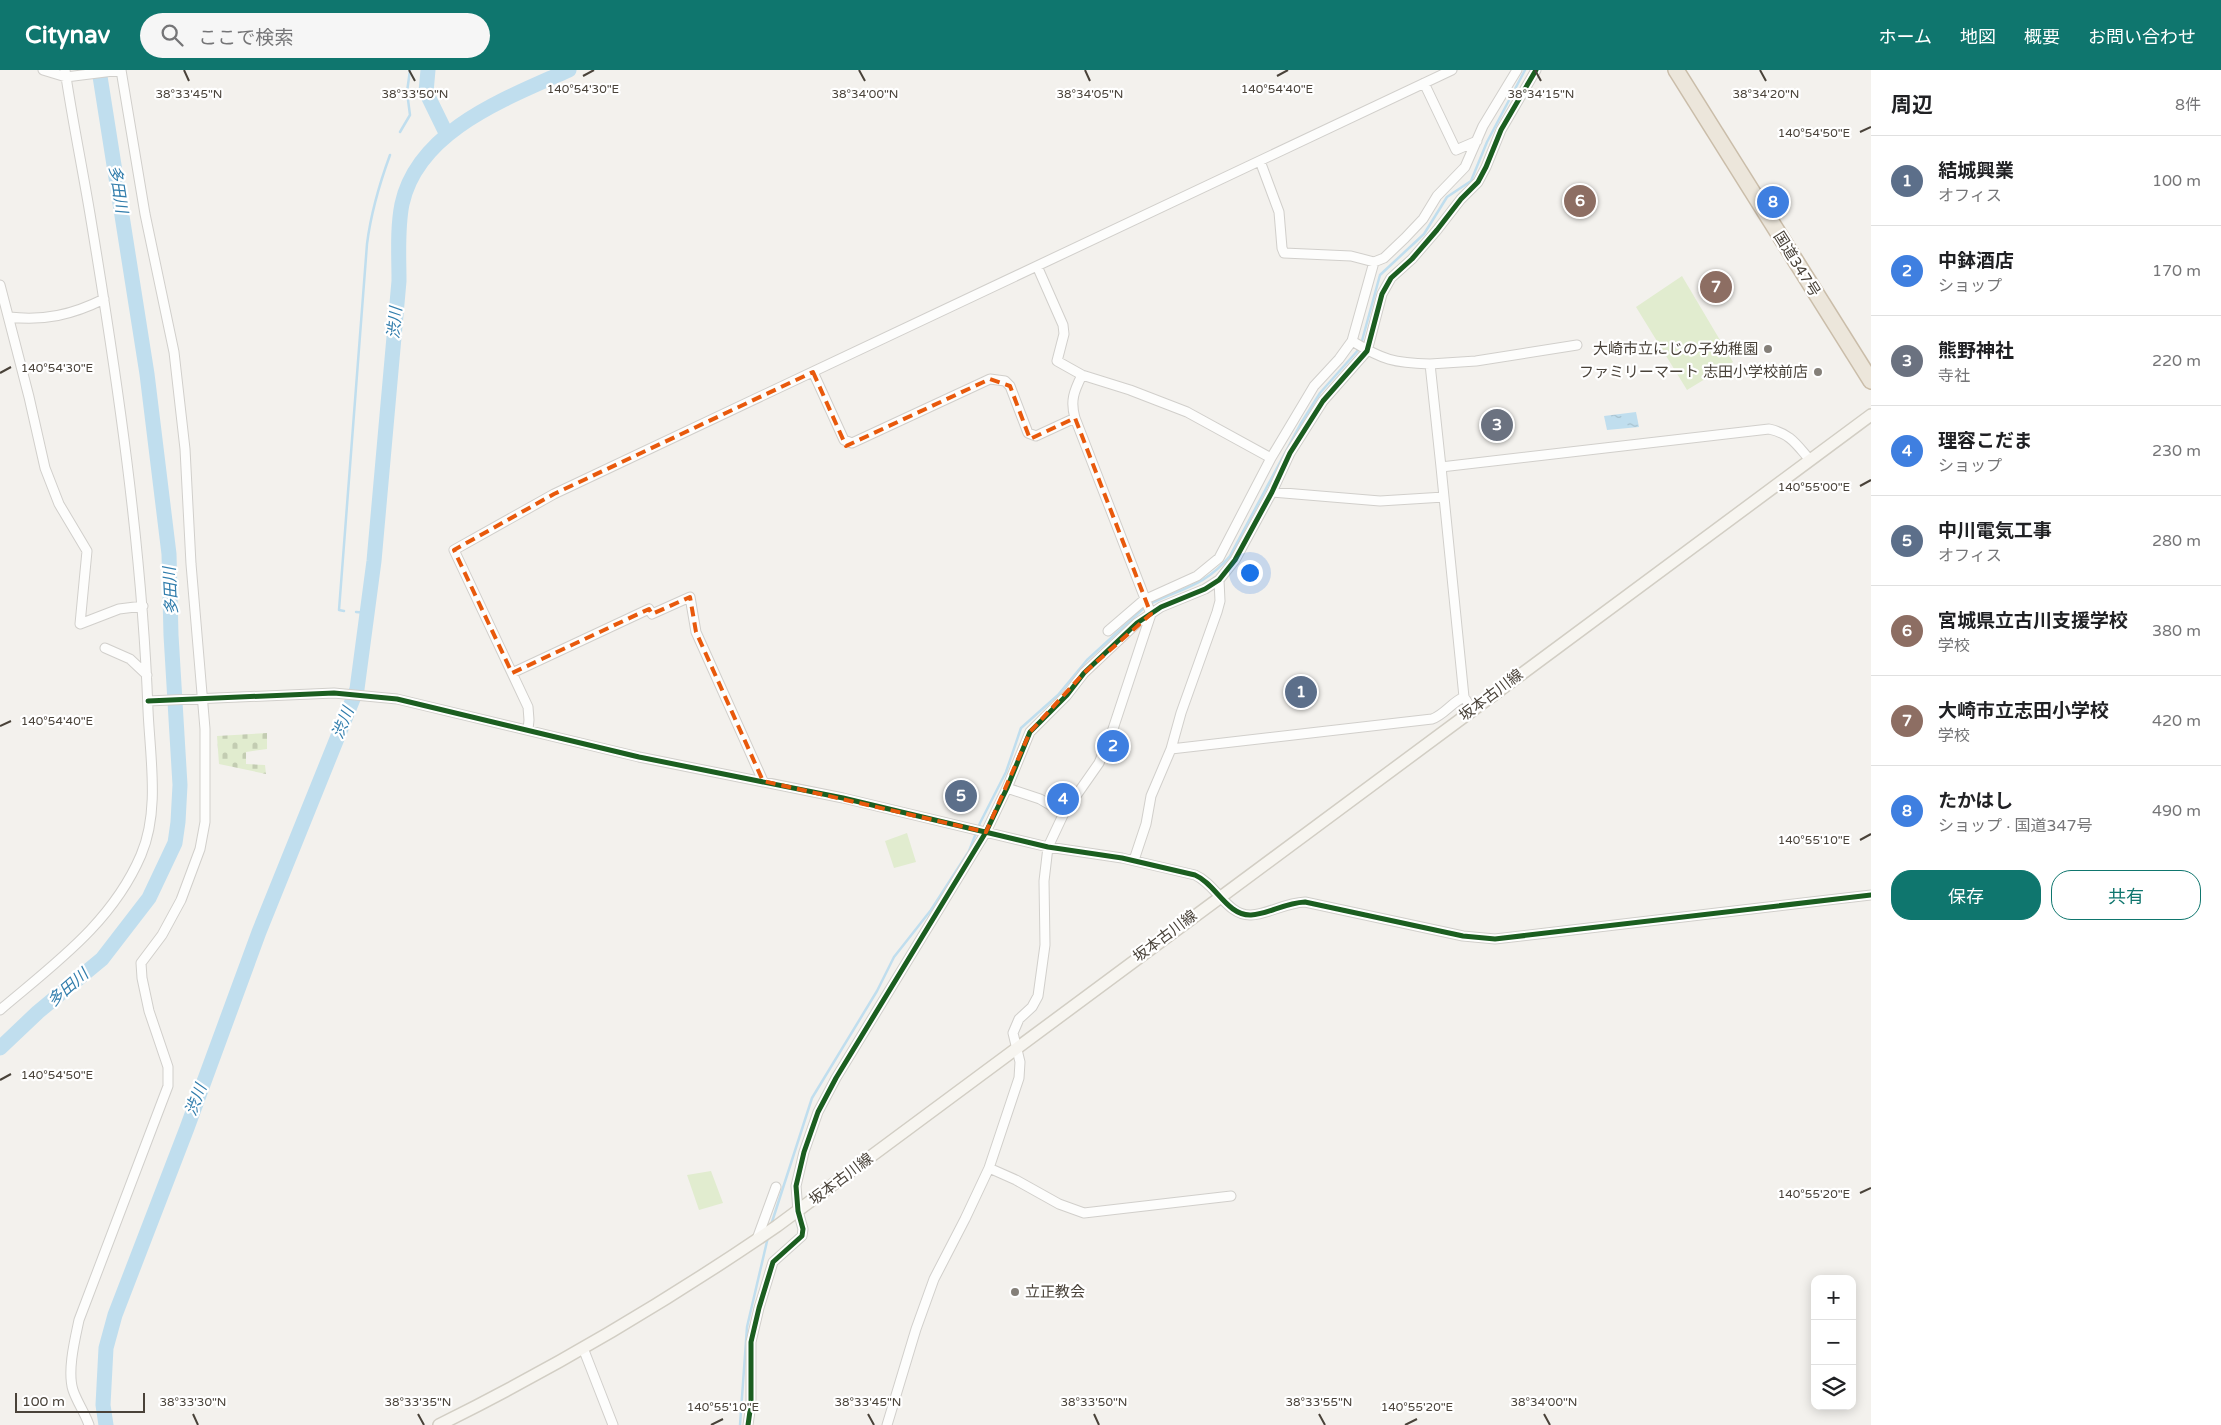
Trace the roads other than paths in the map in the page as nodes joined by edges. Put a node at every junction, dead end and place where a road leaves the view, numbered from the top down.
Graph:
1 (43, 70) edge
2 (1452, 70) edge
3 (1517, 70) edge
4 (1536, 70) edge
5 (1676, 70) edge
6 (116, 71) edge
7 (68, 75) edge
8 (1424, 83) junction
9 (1477, 140) junction
10 (1260, 162) junction
11 (1374, 262) junction
12 (1037, 266) junction
13 (0, 285) edge
14 (104, 299) junction
15 (9, 316) junction
16 (1354, 342) junction
17 (1577, 345) dead end
18 (1366, 350) junction
19 (1430, 364) junction
20 (813, 372) junction
21 (1082, 376) junction
22 (1871, 381) edge
23 (1871, 415) edge
24 (1075, 418) junction
25 (1271, 458) junction
26 (1810, 460) junction
27 (1441, 467) junction
28 (1260, 483) junction
29 (1272, 490) junction
30 (1444, 497) junction
31 (1219, 580) junction
32 (143, 606) junction
33 (1147, 606) junction
34 (1108, 631) dead end
35 (105, 648) dead end
36 (512, 673) junction
37 (147, 675) junction
38 (199, 697) junction
39 (1464, 697) junction
40 (152, 700) junction
41 (1472, 709) junction
42 (528, 729) junction
43 (1171, 749) junction
44 (763, 781) junction
45 (1007, 788) junction
46 (1064, 813) junction
47 (984, 832) junction
48 (1048, 847) junction
49 (1134, 860) junction
50 (1220, 896) junction
51 (1871, 896) edge
52 (0, 1010) edge
53 (1017, 1047) junction
54 (989, 1168) junction
55 (776, 1187) dead end
56 (1231, 1196) dead end
57 (798, 1210) junction
58 (758, 1238) junction
59 (583, 1348) junction
60 (89, 1425) edge
61 (438, 1425) edge
62 (613, 1425) edge
63 (748, 1425) edge
64 (887, 1425) edge

1 - 7 street
2 - 8 street
3 - 9 street
4 - 18 street
5 - 22 highway, 国道347号
6 - 7 street
6 - 38 street
7 - 14 street
8 - 9 street
8 - 10 street
9 - 11 street
10 - 11 street
10 - 12 street
11 - 16 street
12 - 20 street
12 - 21 street
13 - 15 street
14 - 15 street
14 - 32 street
15 - 32 street
16 - 18 street
16 - 25 street
17 - 19 street
18 - 19 street
18 - 29 street
19 - 27 street
20 - 24 street
20 - 36 street
21 - 24 street
21 - 25 street
23 - 26 main road, 坂本古川線
24 - 33 street
25 - 28 street
26 - 27 street
26 - 41 main road, 坂本古川線
27 - 30 street
28 - 29 street
28 - 33 street
29 - 30 street
29 - 31 street
30 - 39 street
31 - 33 street
31 - 43 street
32 - 37 street
33 - 34 street
33 - 45 street
33 - 46 street
35 - 37 street
36 - 42 street
36 - 44 street
37 - 40 street
38 - 40 street
38 - 42 street
38 - 60 street
39 - 41 street
39 - 43 street
40 - 52 street
41 - 50 main road, 坂本古川線
42 - 44 street
43 - 49 street
44 - 47 street
45 - 46 street
45 - 47 street
46 - 48 street
47 - 48 street
47 - 57 street
48 - 49 street
48 - 53 street
49 - 50 street
50 - 51 street
50 - 53 main road, 坂本古川線
53 - 54 street
53 - 57 main road, 坂本古川線
54 - 56 street
54 - 64 street
55 - 58 street
57 - 58 main road, 坂本古川線
57 - 63 street
58 - 59 main road, 坂本古川線
59 - 61 main road, 坂本古川線
59 - 62 street

